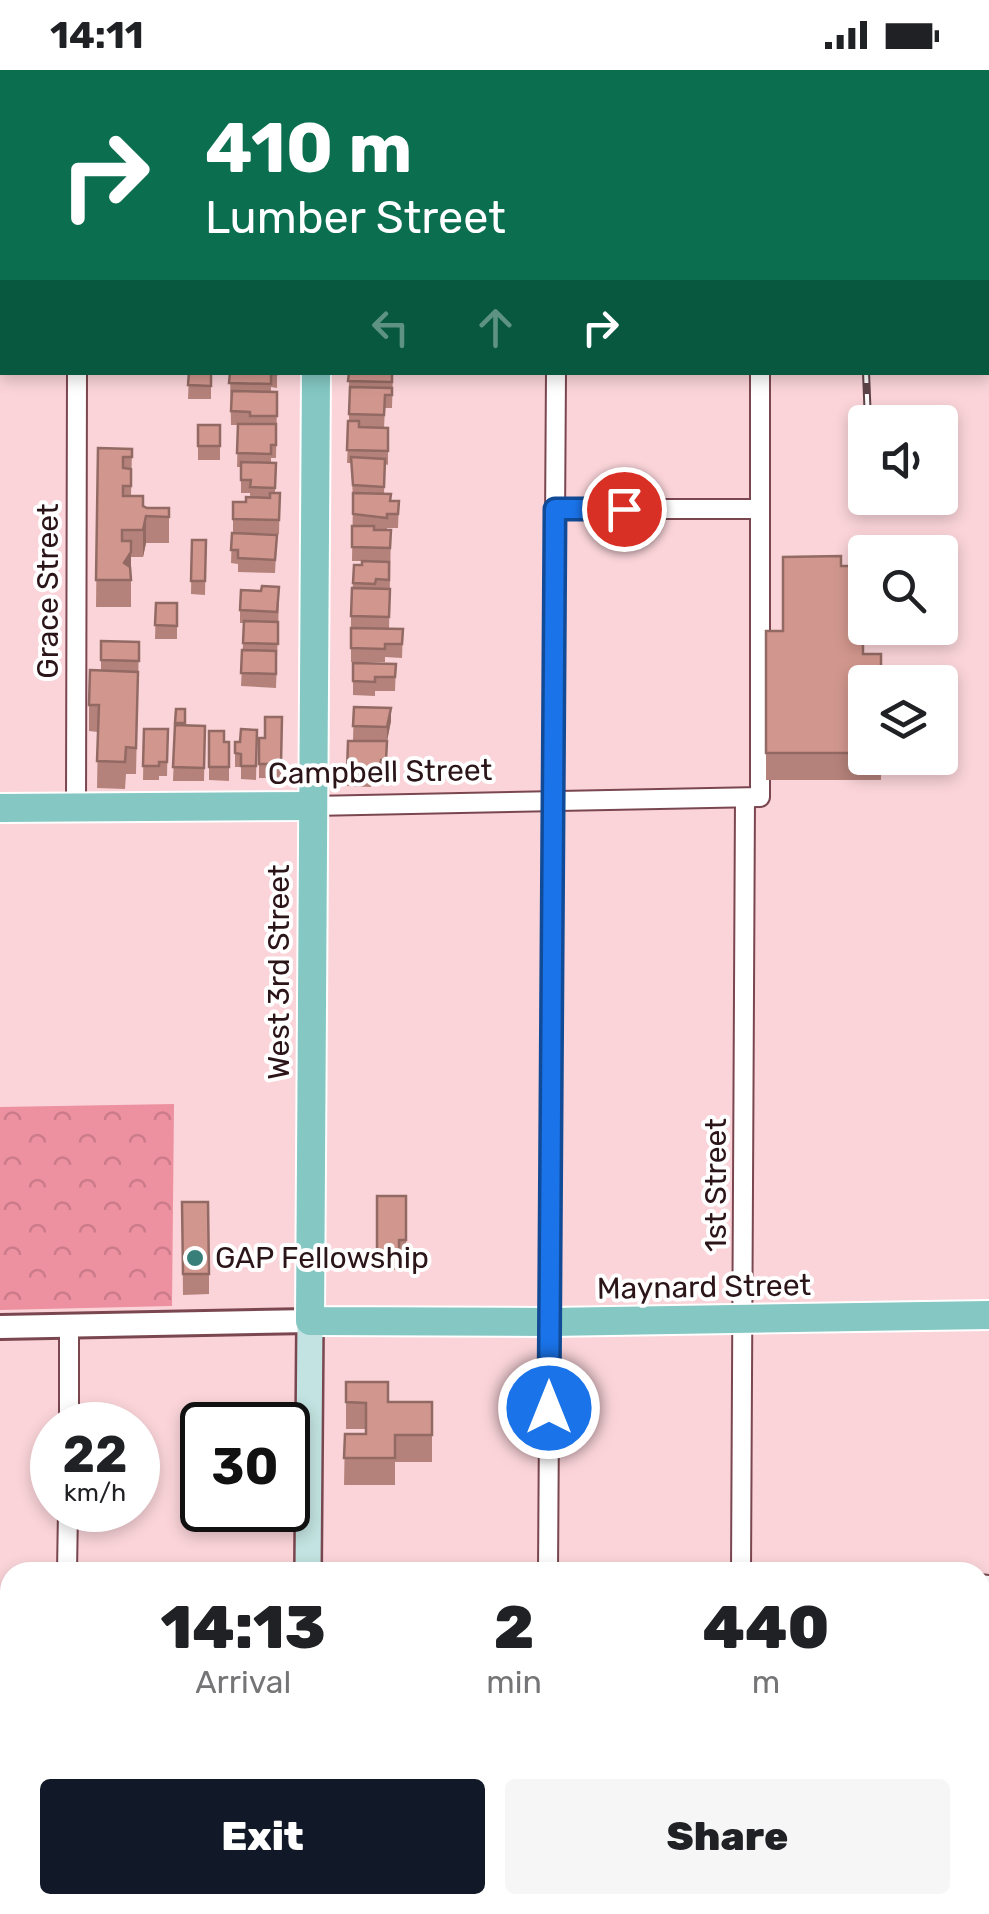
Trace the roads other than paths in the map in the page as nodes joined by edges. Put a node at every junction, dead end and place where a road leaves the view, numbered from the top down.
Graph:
1 (76, 375) edge
2 (316, 375) edge
3 (556, 375) edge
4 (760, 375) edge
5 (555, 509) junction
6 (759, 509) junction
7 (753, 797) junction
8 (553, 803) junction
9 (312, 806) junction
10 (0, 808) edge
11 (76, 808) junction
12 (989, 1316) edge
13 (742, 1319) junction
14 (310, 1320) junction
15 (550, 1322) junction
16 (70, 1325) junction
17 (0, 1327) edge
18 (68, 1402) edge
19 (68, 1532) edge
20 (68, 1562) edge
21 (308, 1562) edge
22 (548, 1562) edge
23 (741, 1562) edge

1 - 11 street, Grace Street
2 - 9 main road, West 3rd Street
3 - 5 street
4 - 6 street, 1st Street
5 - 6 street
5 - 8 street
6 - 7 street, 1st Street
7 - 8 street, Campbell Street
7 - 13 street, 1st Street
8 - 9 street, Campbell Street
8 - 15 street
9 - 11 main road, Campbell Street
9 - 14 main road, West 3rd Street
10 - 11 main road, Campbell Street
12 - 13 main road, Maynard Street
13 - 15 main road, Maynard Street
13 - 23 street, 1st Street
14 - 15 main road, Maynard Street
14 - 16 street, Maynard Street
14 - 21 main road, West 3rd Street
15 - 22 street
16 - 17 street, Maynard Street
16 - 18 street
19 - 20 street

